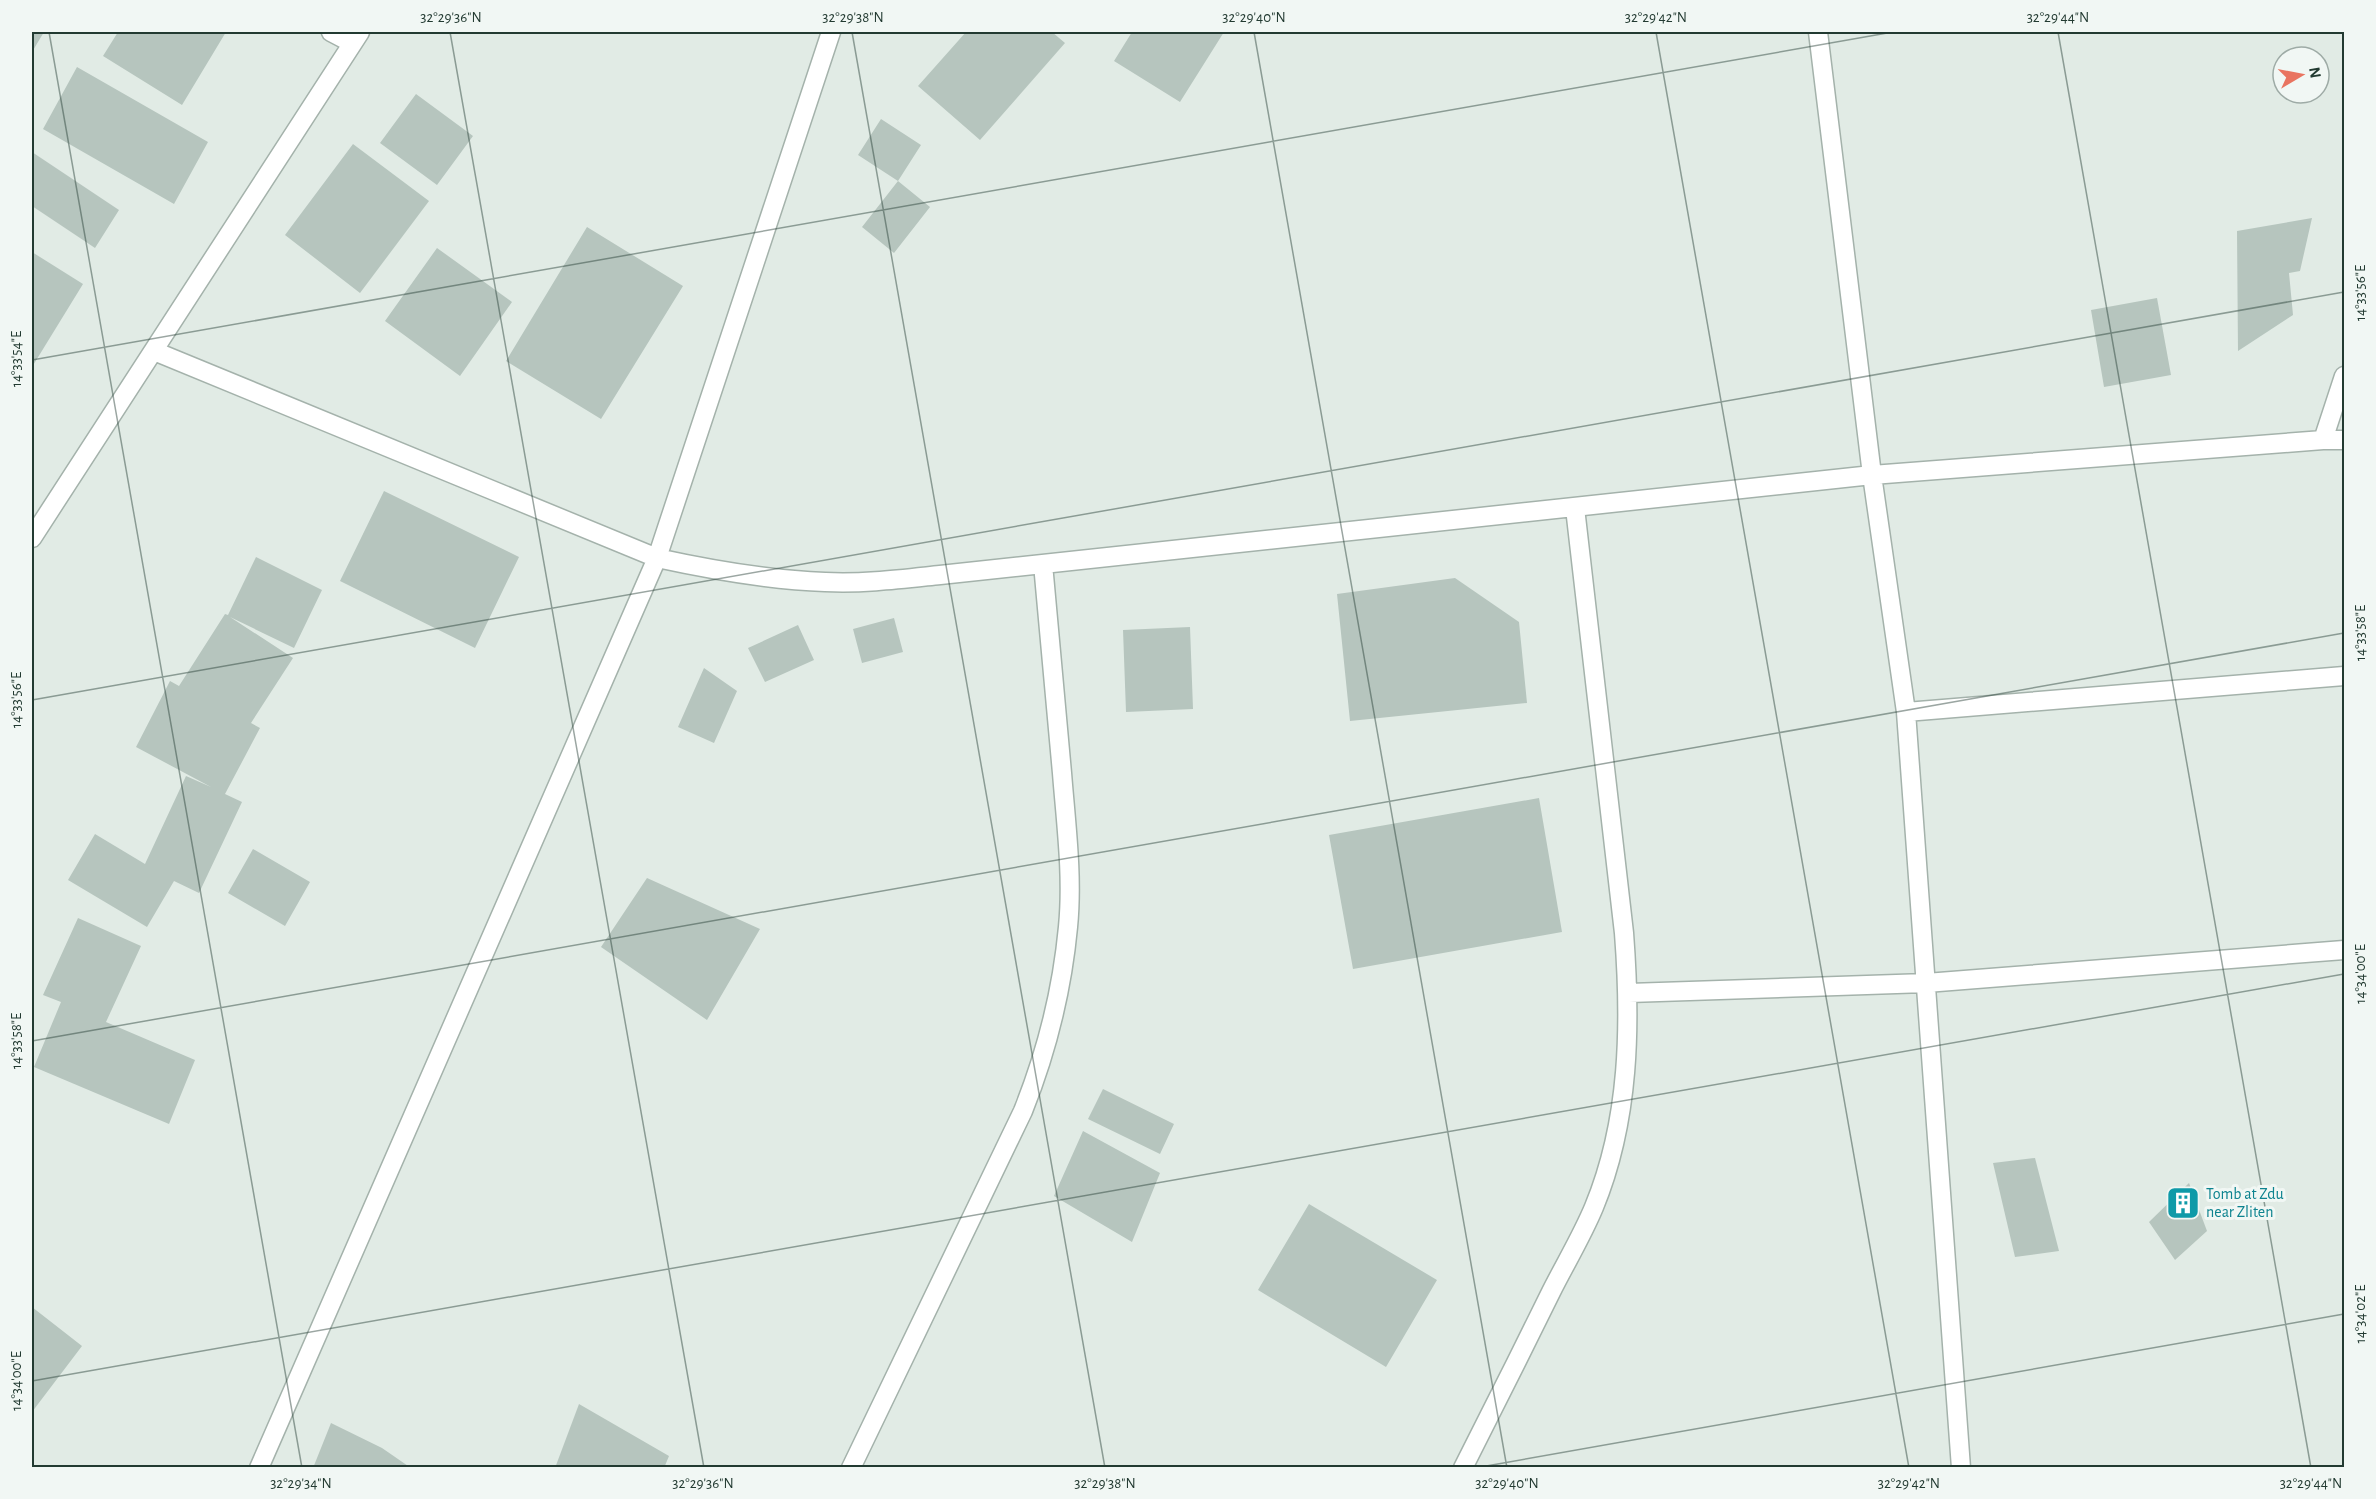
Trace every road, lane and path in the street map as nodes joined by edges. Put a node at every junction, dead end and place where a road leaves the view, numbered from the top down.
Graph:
1 (330, 32) edge
2 (831, 32) edge
3 (1818, 32) edge
4 (356, 37) edge
5 (154, 351) junction
6 (2344, 376) edge
7 (2323, 440) junction
8 (2344, 440) edge
9 (1872, 475) junction
10 (1575, 508) junction
11 (32, 538) edge
12 (657, 558) junction
13 (1043, 564) junction
14 (2344, 676) edge
15 (1906, 712) junction
16 (2344, 950) edge
17 (1926, 983) junction
18 (1629, 993) junction
19 (259, 1467) edge
20 (850, 1467) edge
21 (1463, 1467) edge
22 (1961, 1467) edge

1 - 4 street
2 - 12 street
3 - 9 street
4 - 5 street
5 - 11 street
5 - 12 street
6 - 7 street
7 - 8 street
7 - 9 street
9 - 10 street
9 - 15 street
10 - 13 street
10 - 18 street
12 - 13 street
12 - 19 street
13 - 20 street
14 - 15 street
15 - 17 street
16 - 17 street
17 - 18 street
17 - 22 street
18 - 21 street

